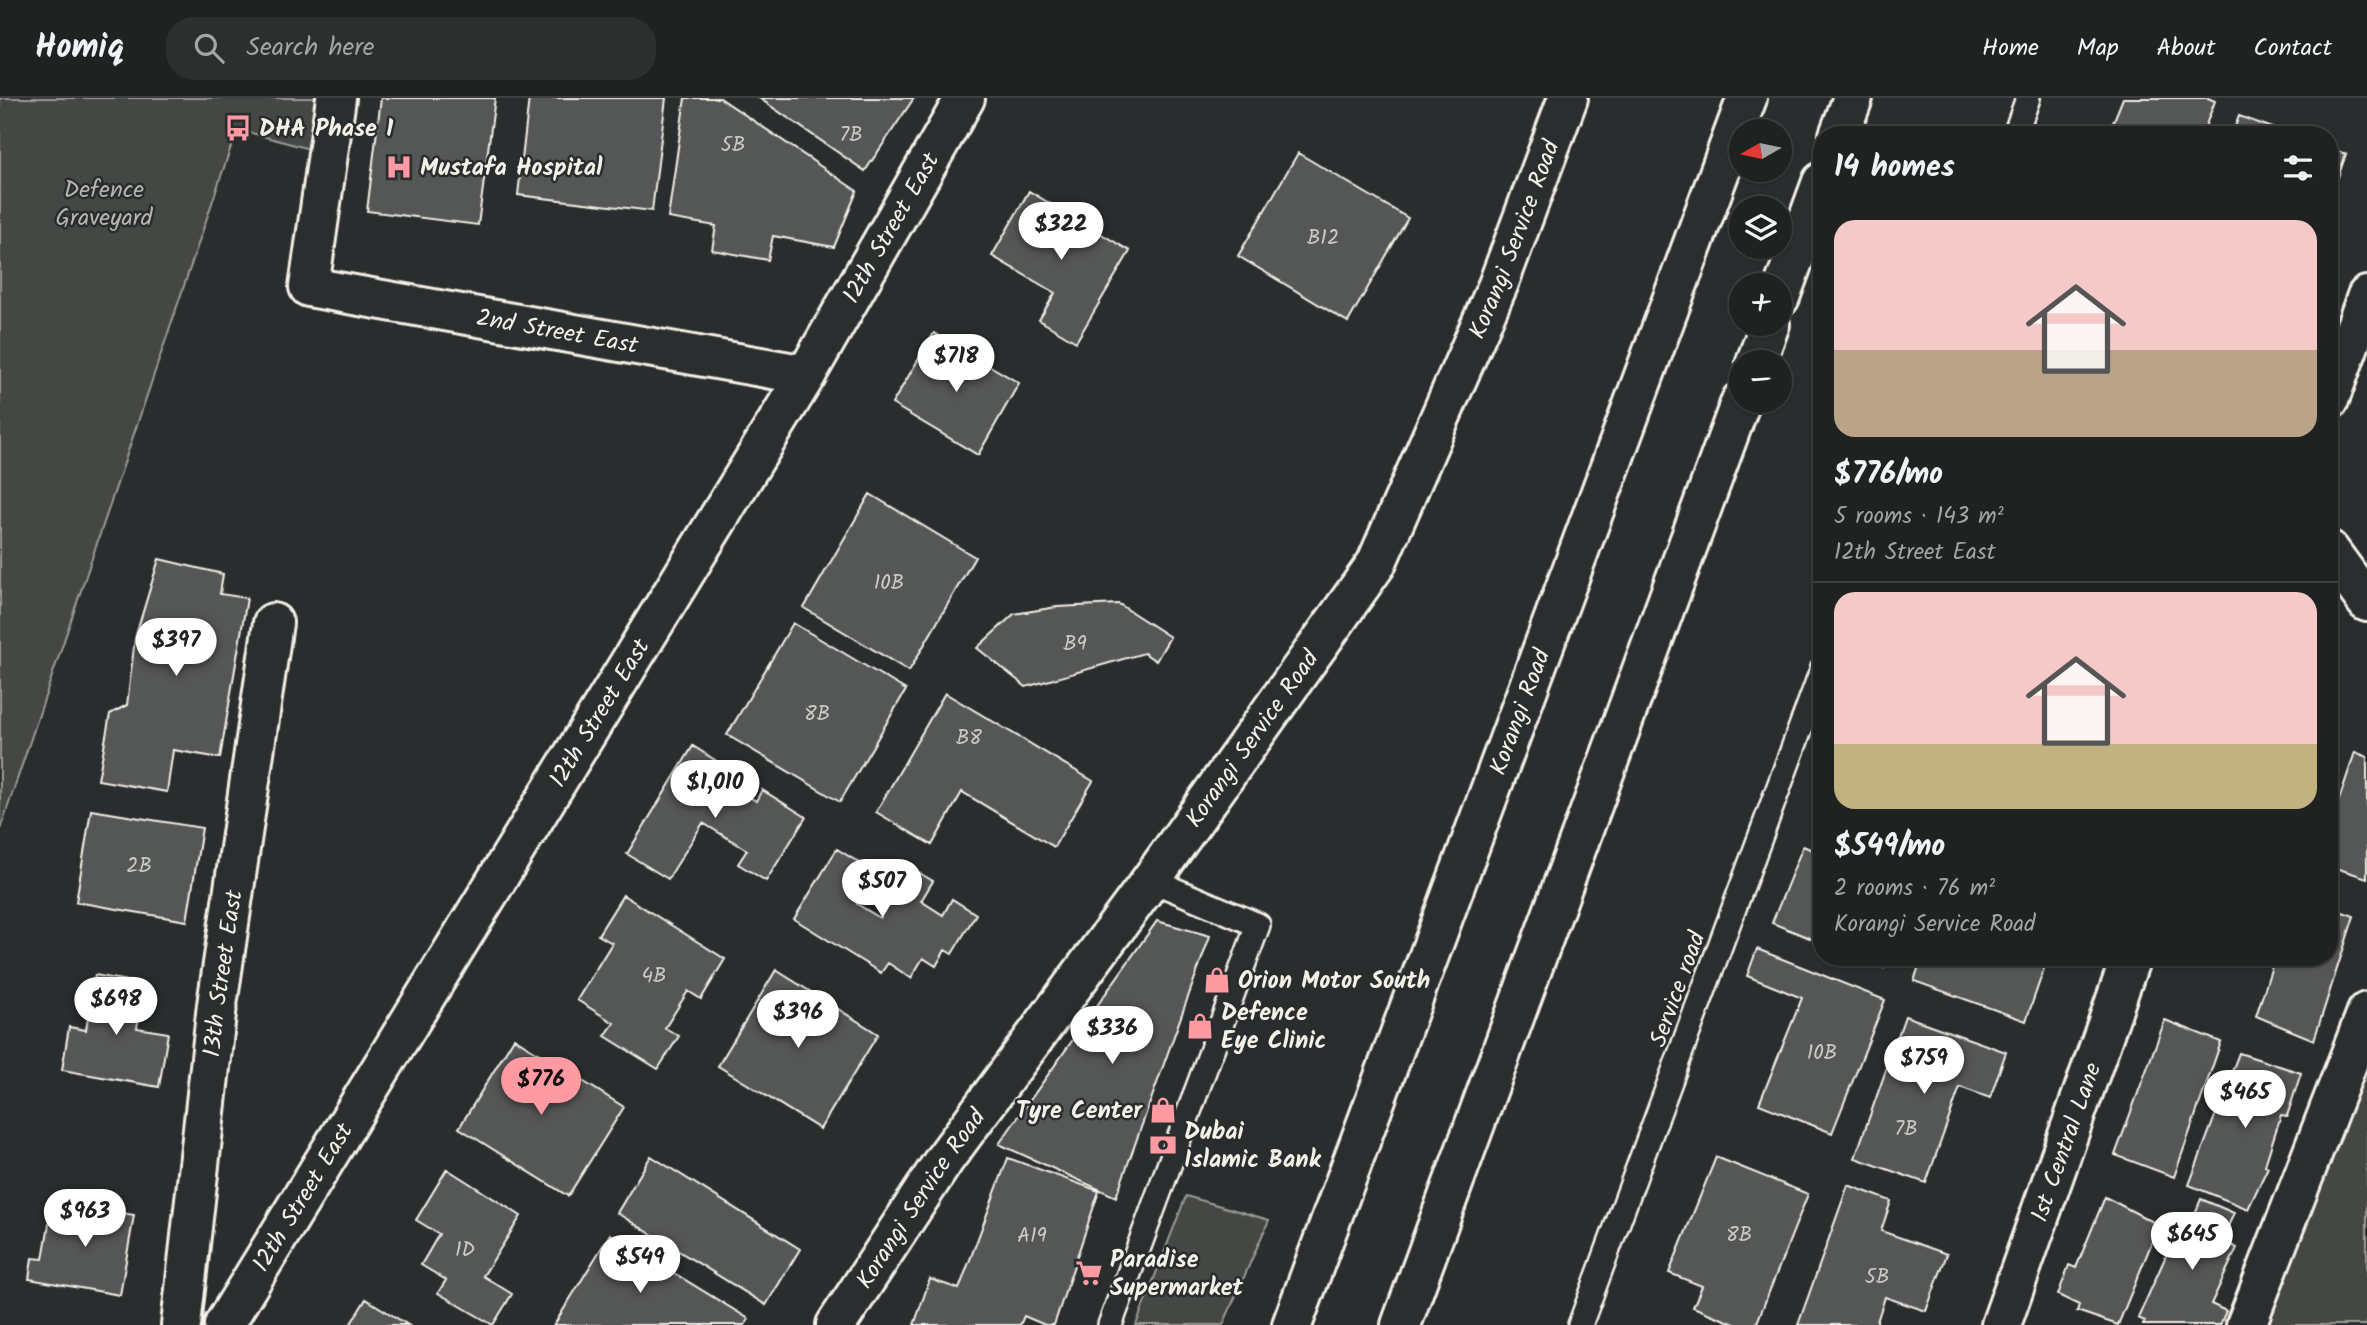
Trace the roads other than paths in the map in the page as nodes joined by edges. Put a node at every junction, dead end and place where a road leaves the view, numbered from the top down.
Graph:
1 (336, 98) edge
2 (965, 98) edge
3 (1568, 98) edge
4 (1747, 98) edge
5 (1853, 98) edge
6 (2028, 98) edge
7 (1842, 126) edge
8 (2018, 126) edge
9 (1813, 207) edge
10 (1789, 273) edge
11 (2367, 296) edge
12 (806, 375) junction
13 (2338, 375) edge
14 (1737, 413) edge
15 (2338, 562) edge
16 (2367, 602) edge
17 (273, 623) dead end
18 (1813, 694) edge
19 (1151, 880) junction
20 (2128, 966) edge
21 (2367, 1012) edge
22 (181, 1325) edge
23 (224, 1325) edge
24 (836, 1325) edge
25 (1110, 1325) edge
26 (1292, 1325) edge
27 (1401, 1325) edge
28 (1580, 1325) edge
29 (2001, 1325) edge
30 (2246, 1325) edge

1 - 12 street, 2nd Street East
2 - 12 street, 12th Street East
3 - 19 street, Korangi Service Road
4 - 26 street, Korangi Road
5 - 7 street
6 - 8 lane
9 - 10 street
11 - 13 street
12 - 23 street, 12th Street East
14 - 27 street
15 - 16 street
17 - 22 street, 13th Street East
18 - 28 lane, Service road
19 - 24 street, Korangi Service Road
19 - 25 lane
20 - 29 street, 1st Central Lane
21 - 30 street

